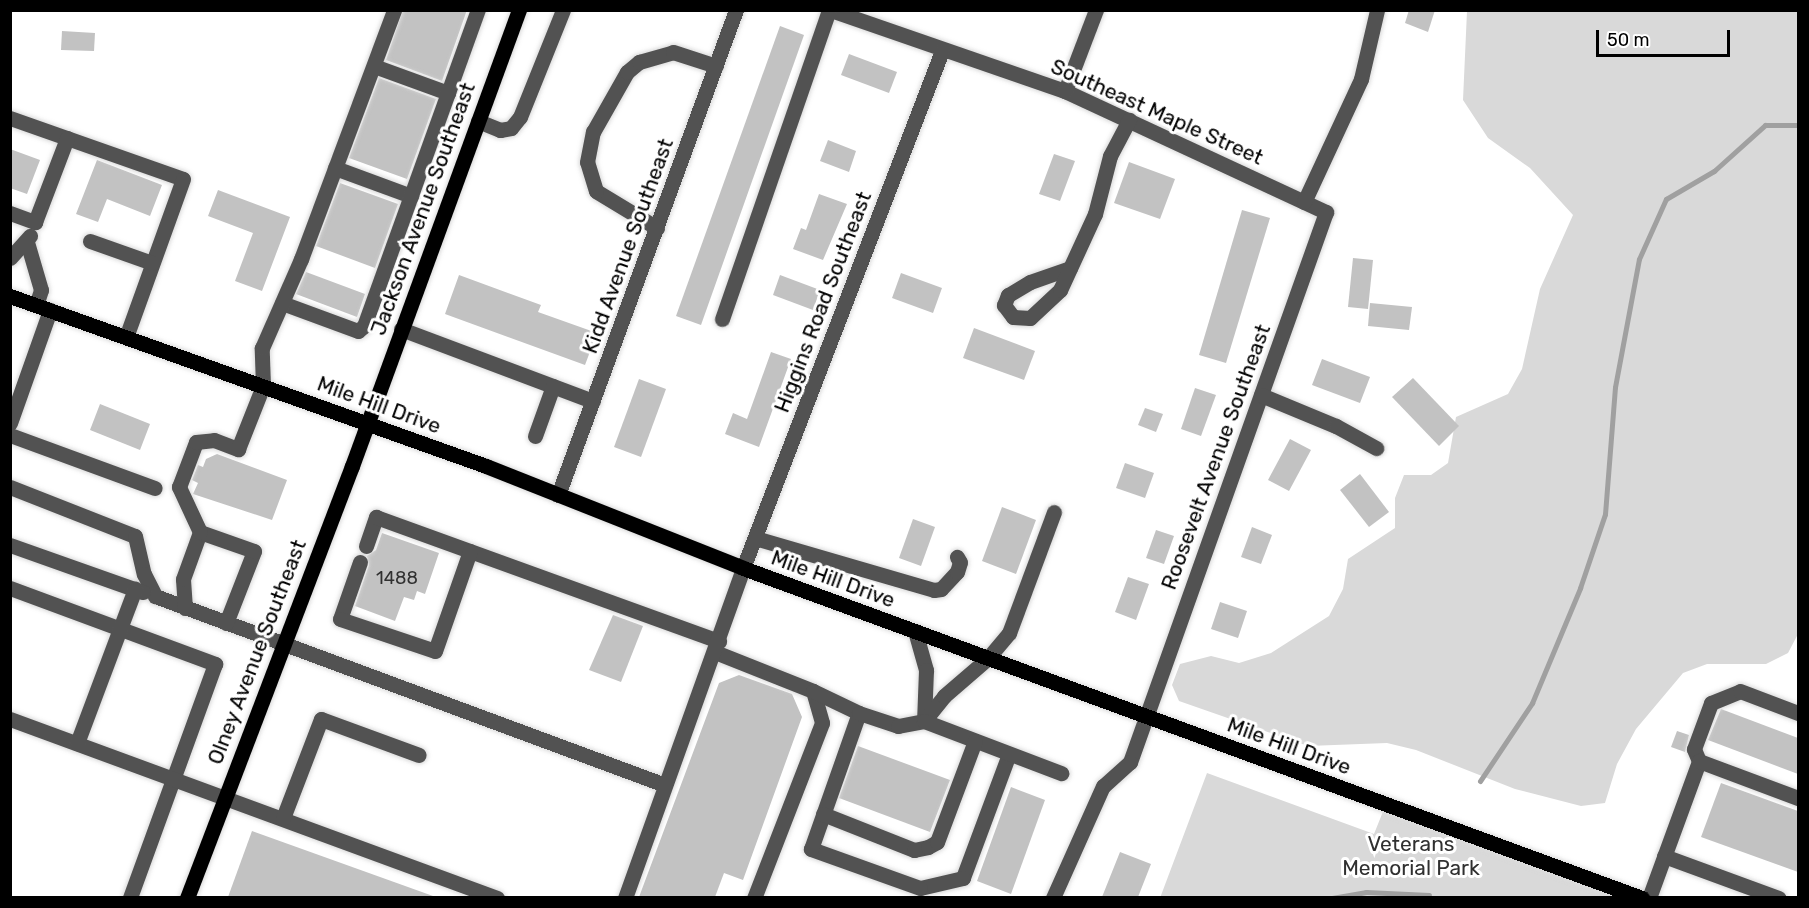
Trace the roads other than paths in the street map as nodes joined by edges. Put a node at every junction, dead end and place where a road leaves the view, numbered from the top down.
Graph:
1 (394, 10) edge
2 (478, 10) edge
3 (519, 10) edge
4 (563, 10) edge
5 (736, 10) edge
6 (830, 10) edge
7 (1096, 10) edge
8 (1377, 10) edge
9 (942, 51) junction
10 (374, 66) junction
11 (716, 66) junction
12 (1065, 91) junction
13 (448, 93) junction
14 (10, 118) edge
15 (1129, 120) junction
16 (478, 121) junction
17 (67, 138) junction
18 (335, 168) junction
19 (411, 196) junction
20 (1304, 202) junction
21 (1326, 212) joint
22 (10, 213) edge
23 (35, 222) junction
24 (657, 228) junction
25 (27, 242) junction
26 (90, 242) dead end
27 (10, 258) edge
28 (152, 263) junction
29 (1070, 268) dead end
30 (10, 296) edge
31 (282, 303) junction
32 (43, 307) junction
33 (722, 319) dead end
34 (401, 329) junction
35 (126, 337) junction
36 (263, 386) junction
37 (553, 386) junction
38 (1260, 395) junction
39 (593, 401) junction
40 (10, 423) edge
41 (368, 423) junction
42 (10, 435) edge
43 (535, 436) dead end
44 (1376, 448) dead end
45 (10, 487) edge
46 (155, 488) dead end
47 (558, 495) junction
48 (1054, 512) dead end
49 (201, 532) junction
50 (755, 538) junction
51 (10, 545) edge
52 (366, 546) dead end
53 (470, 551) junction
54 (957, 557) dead end
55 (360, 562) dead end
56 (743, 568) junction
57 (10, 588) edge
58 (135, 589) junction
59 (154, 596) junction
60 (185, 608) junction
61 (226, 623) junction
62 (120, 628) junction
63 (915, 631) junction
64 (282, 645) junction
65 (717, 647) junction
66 (988, 658) junction
67 (813, 691) junction
68 (859, 713) junction
69 (1798, 713) edge
70 (1146, 716) junction
71 (10, 719) edge
72 (924, 721) junction
73 (975, 741) junction
74 (77, 743) junction
75 (419, 754) dead end
76 (1010, 754) junction
77 (1699, 761) junction
78 (1061, 773) dead end
79 (173, 778) junction
80 (665, 785) junction
81 (224, 796) junction
82 (1798, 798) edge
83 (823, 814) junction
84 (283, 818) junction
85 (1664, 856) junction
86 (1613, 892) edge
87 (130, 897) edge
88 (187, 897) edge
89 (497, 897) edge
90 (625, 897) edge
91 (754, 897) edge
92 (1053, 897) edge
93 (1642, 897) edge
94 (1649, 897) edge
95 (1779, 897) edge

1 - 10 street
2 - 13 street
3 - 16 main road, Jackson Avenue Southeast
4 - 16 street
5 - 11 street, Kidd Avenue Southeast
6 - 9 street, Southeast Maple Street
6 - 33 street
7 - 12 street
8 - 20 street
9 - 12 street, Southeast Maple Street
9 - 50 street, Higgins Road Southeast
10 - 13 street
10 - 18 street
11 - 24 street, Kidd Avenue Southeast
11 - 24 street
12 - 15 street, Southeast Maple Street
13 - 19 street
14 - 17 street
15 - 20 street, Southeast Maple Street
15 - 29 street
16 - 34 main road, Jackson Avenue Southeast
17 - 23 street
17 - 28 street
18 - 19 street
18 - 31 street
19 - 31 street
20 - 21 street, Southeast Maple Street
21 - 38 street, Roosevelt Avenue Southeast
22 - 23 street
23 - 25 street
24 - 39 street, Kidd Avenue Southeast
25 - 27 street
25 - 32 street
26 - 28 street
28 - 35 street
30 - 32 main road, Mile Hill Drive
31 - 36 street
32 - 35 main road, Mile Hill Drive
32 - 40 street
34 - 37 street
34 - 41 main road, Jackson Avenue Southeast
35 - 36 main road, Mile Hill Drive
36 - 41 main road, Mile Hill Drive
36 - 49 street
37 - 39 street
37 - 43 street
38 - 44 street
38 - 70 street, Roosevelt Avenue Southeast
39 - 47 street, Kidd Avenue Southeast
41 - 47 main road, Mile Hill Drive
41 - 64 main road, Olney Avenue Southeast
42 - 46 street
45 - 59 street
47 - 56 main road, Mile Hill Drive
48 - 66 street
49 - 60 street
49 - 61 street
50 - 54 street
50 - 56 street, Higgins Road Southeast
51 - 58 street
52 - 53 street
53 - 55 street
53 - 65 street
56 - 63 main road, Mile Hill Drive
56 - 65 street, Higgins Road Southeast
57 - 62 street
58 - 59 street
58 - 62 street
59 - 60 street
60 - 61 street
61 - 64 street
62 - 74 street
62 - 79 street
63 - 66 main road, Mile Hill Drive
63 - 72 street
64 - 80 street
64 - 81 main road, Olney Avenue Southeast
65 - 67 street
65 - 80 street, Higgins Road Southeast
66 - 70 main road, Mile Hill Drive
66 - 72 street
67 - 68 street
67 - 91 street
68 - 72 street
68 - 83 street
69 - 77 street
70 - 86 main road, Mile Hill Drive
70 - 92 street, Roosevelt Avenue Southeast
71 - 74 street
72 - 73 street
73 - 76 street
73 - 83 street
74 - 79 street
75 - 84 street
76 - 78 street
76 - 83 street
77 - 82 street
77 - 85 street
79 - 81 street
79 - 87 street
80 - 90 street, Higgins Road Southeast
81 - 84 street
81 - 88 main road, Olney Avenue Southeast
84 - 89 street
85 - 94 street
85 - 95 street
86 - 93 main road, Mile Hill Drive

